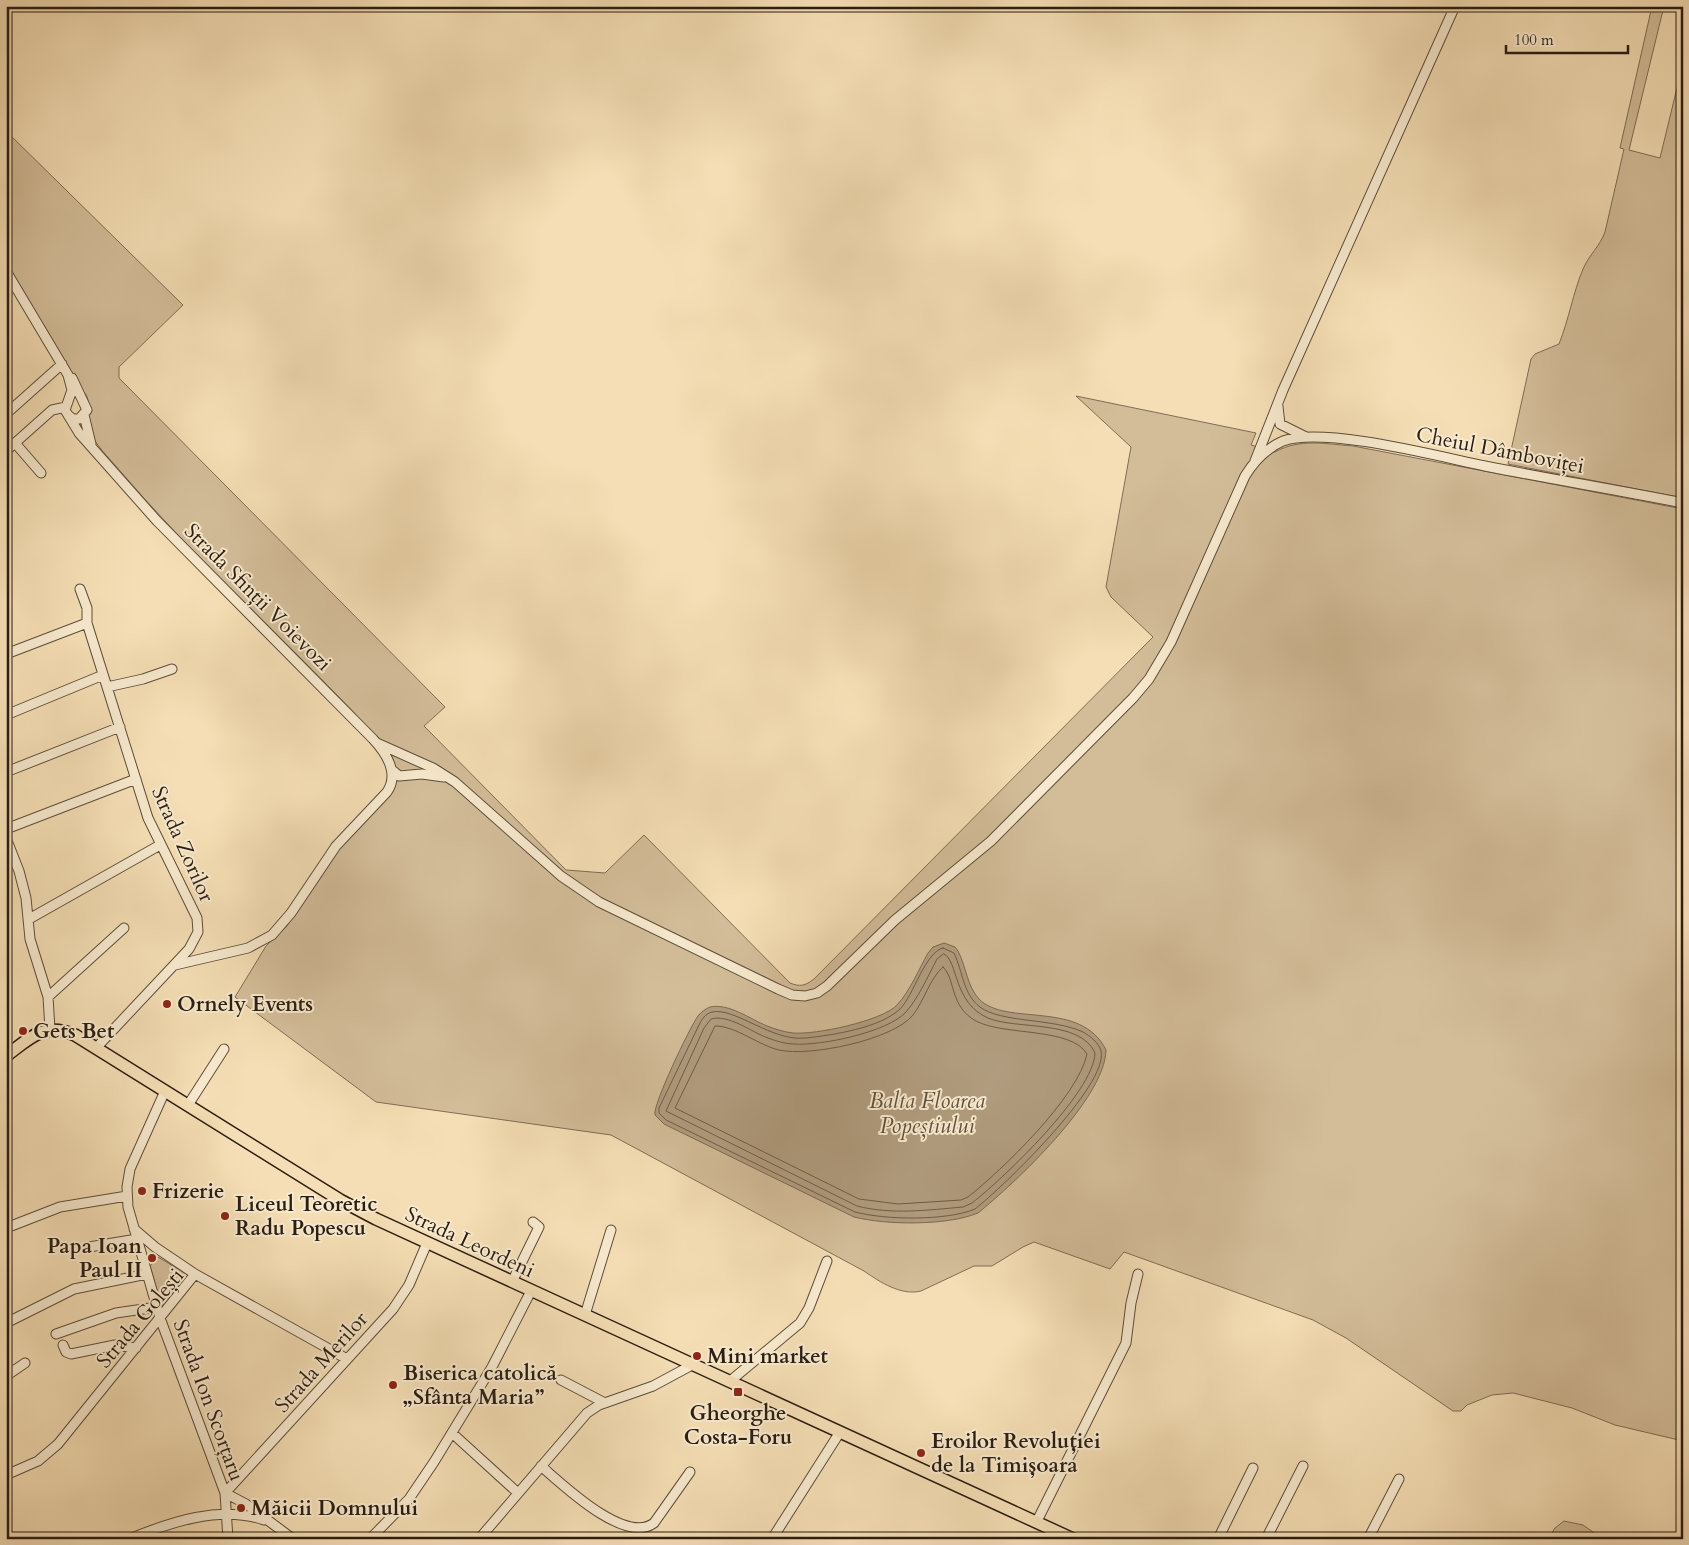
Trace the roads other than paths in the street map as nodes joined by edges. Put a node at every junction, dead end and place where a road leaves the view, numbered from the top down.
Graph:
1 (1455, 6) edge
2 (6, 271) edge
3 (64, 366) junction
4 (1280, 398) junction
5 (84, 401) junction
6 (67, 408) junction
7 (6, 414) edge
8 (84, 416) junction
9 (1283, 426) junction
10 (1267, 430) junction
11 (1310, 438) junction
12 (15, 443) junction
13 (1280, 443) junction
14 (6, 451) edge
15 (97, 454) junction
16 (1254, 463) junction
17 (41, 473) dead end
18 (1683, 503) edge
19 (80, 589) dead end
20 (87, 623) junction
21 (6, 654) edge
22 (172, 669) dead end
23 (103, 675) junction
24 (107, 687) junction
25 (6, 715) edge
26 (120, 728) junction
27 (377, 744) junction
28 (404, 756) junction
29 (391, 768) junction
30 (6, 772) edge
31 (404, 776) junction
32 (449, 778) junction
33 (136, 779) junction
34 (387, 792) junction
35 (6, 829) edge
36 (6, 838) edge
37 (160, 845) junction
38 (29, 919) junction
39 (124, 928) dead end
40 (175, 965) junction
41 (48, 998) junction
42 (50, 1029) junction
43 (97, 1047) junction
44 (224, 1049) dead end
45 (6, 1056) edge
46 (165, 1091) junction
47 (188, 1105) junction
48 (127, 1196) junction
49 (533, 1222) dead end
50 (6, 1228) edge
51 (134, 1228) junction
52 (611, 1230) dead end
53 (137, 1240) junction
54 (427, 1243) junction
55 (89, 1247) dead end
56 (827, 1261) dead end
57 (147, 1274) junction
58 (194, 1274) junction
59 (1138, 1274) dead end
60 (512, 1282) junction
61 (531, 1291) junction
62 (157, 1307) junction
63 (585, 1315) junction
64 (160, 1318) junction
65 (6, 1323) edge
66 (56, 1334) dead end
67 (63, 1345) dead end
68 (136, 1348) junction
69 (347, 1359) junction
70 (25, 1363) dead end
71 (692, 1365) junction
72 (6, 1376) edge
73 (561, 1380) dead end
74 (729, 1382) junction
75 (605, 1403) junction
76 (452, 1432) junction
77 (840, 1432) junction
78 (541, 1466) junction
79 (1303, 1466) dead end
80 (1253, 1468) dead end
81 (690, 1472) dead end
82 (6, 1475) edge
83 (1399, 1479) dead end
84 (225, 1493) junction
85 (518, 1493) junction
86 (227, 1513) junction
87 (1037, 1521) junction
88 (270, 1522) junction
89 (641, 1530) junction
90 (129, 1539) edge
91 (228, 1539) edge
92 (292, 1539) edge
93 (370, 1539) edge
94 (479, 1539) edge
95 (636, 1539) edge
96 (772, 1539) edge
97 (1073, 1539) edge
98 (1218, 1539) edge
99 (1266, 1539) edge
100 (1368, 1539) edge

1 - 4 street
2 - 3 street
3 - 5 street
3 - 6 street
3 - 7 street
4 - 9 street
4 - 10 street
5 - 6 street
5 - 8 street
6 - 8 street
6 - 12 street
6 - 15 street, Strada Sfinții Voievozi
8 - 15 street, Strada Sfinții Voievozi
9 - 10 street
9 - 11 street
9 - 13 street
10 - 13 street
10 - 16 street
11 - 13 street
11 - 18 street, Cheiul Dâmboviței
12 - 14 street
12 - 17 street
13 - 16 street
15 - 27 street, Strada Sfinții Voievozi
16 - 32 street
19 - 20 street, Strada Zorilor
20 - 21 street
20 - 23 street, Strada Zorilor
22 - 24 street
23 - 24 street, Strada Zorilor
23 - 25 street
24 - 26 street, Strada Zorilor
26 - 30 street
26 - 33 street, Strada Zorilor
27 - 28 street
27 - 29 street, Strada Sfinții Voievozi
28 - 29 street
28 - 31 street
28 - 32 street
29 - 31 street
29 - 34 street
31 - 32 street
31 - 34 street
33 - 35 street
33 - 37 street, Strada Zorilor
34 - 40 street
36 - 38 street
37 - 38 street
37 - 40 street, Strada Zorilor
38 - 41 street
39 - 41 street
40 - 43 street, Strada Zorilor
41 - 42 street
42 - 43 main road, Strada Leordeni
42 - 45 main road
43 - 46 main road, Strada Leordeni
44 - 47 street
46 - 47 main road, Strada Leordeni
46 - 48 street, Strada Ion Scorțaru
47 - 54 main road, Strada Leordeni
48 - 50 street
48 - 51 street, Strada Ion Scorțaru
49 - 60 street
51 - 53 street, Strada Ion Scorțaru
51 - 58 street
52 - 63 street
53 - 55 street
53 - 57 street, Strada Ion Scorțaru
54 - 60 main road, Strada Leordeni
54 - 69 street, Strada Merilor
56 - 74 street
57 - 62 street, Strada Ion Scorțaru
57 - 65 street
58 - 64 street, Strada Golești
58 - 69 street, Strada Golești
59 - 87 street
60 - 61 main road, Strada Leordeni
61 - 63 main road, Strada Leordeni
61 - 76 street
62 - 64 street, Strada Ion Scorțaru
62 - 66 street
63 - 71 main road, Strada Leordeni
64 - 68 street, Strada Golești
64 - 84 street, Strada Ion Scorțaru
67 - 68 street
68 - 82 street, Strada Golești
69 - 84 street, Strada Merilor
70 - 72 street
71 - 74 main road, Strada Leordeni
71 - 75 street
73 - 75 street
74 - 77 main road, Strada Leordeni
75 - 78 street
76 - 85 street
76 - 93 street
77 - 87 main road, Strada Leordeni
77 - 96 street
78 - 85 street
78 - 89 street
79 - 99 street
80 - 98 street
81 - 89 street
83 - 100 street
84 - 86 street, Strada Ion Scorțaru
84 - 88 street
85 - 94 street
86 - 88 street
86 - 90 street
86 - 91 street, Strada Ion Scorțaru
87 - 97 main road, Strada Leordeni
88 - 92 street
89 - 95 street

